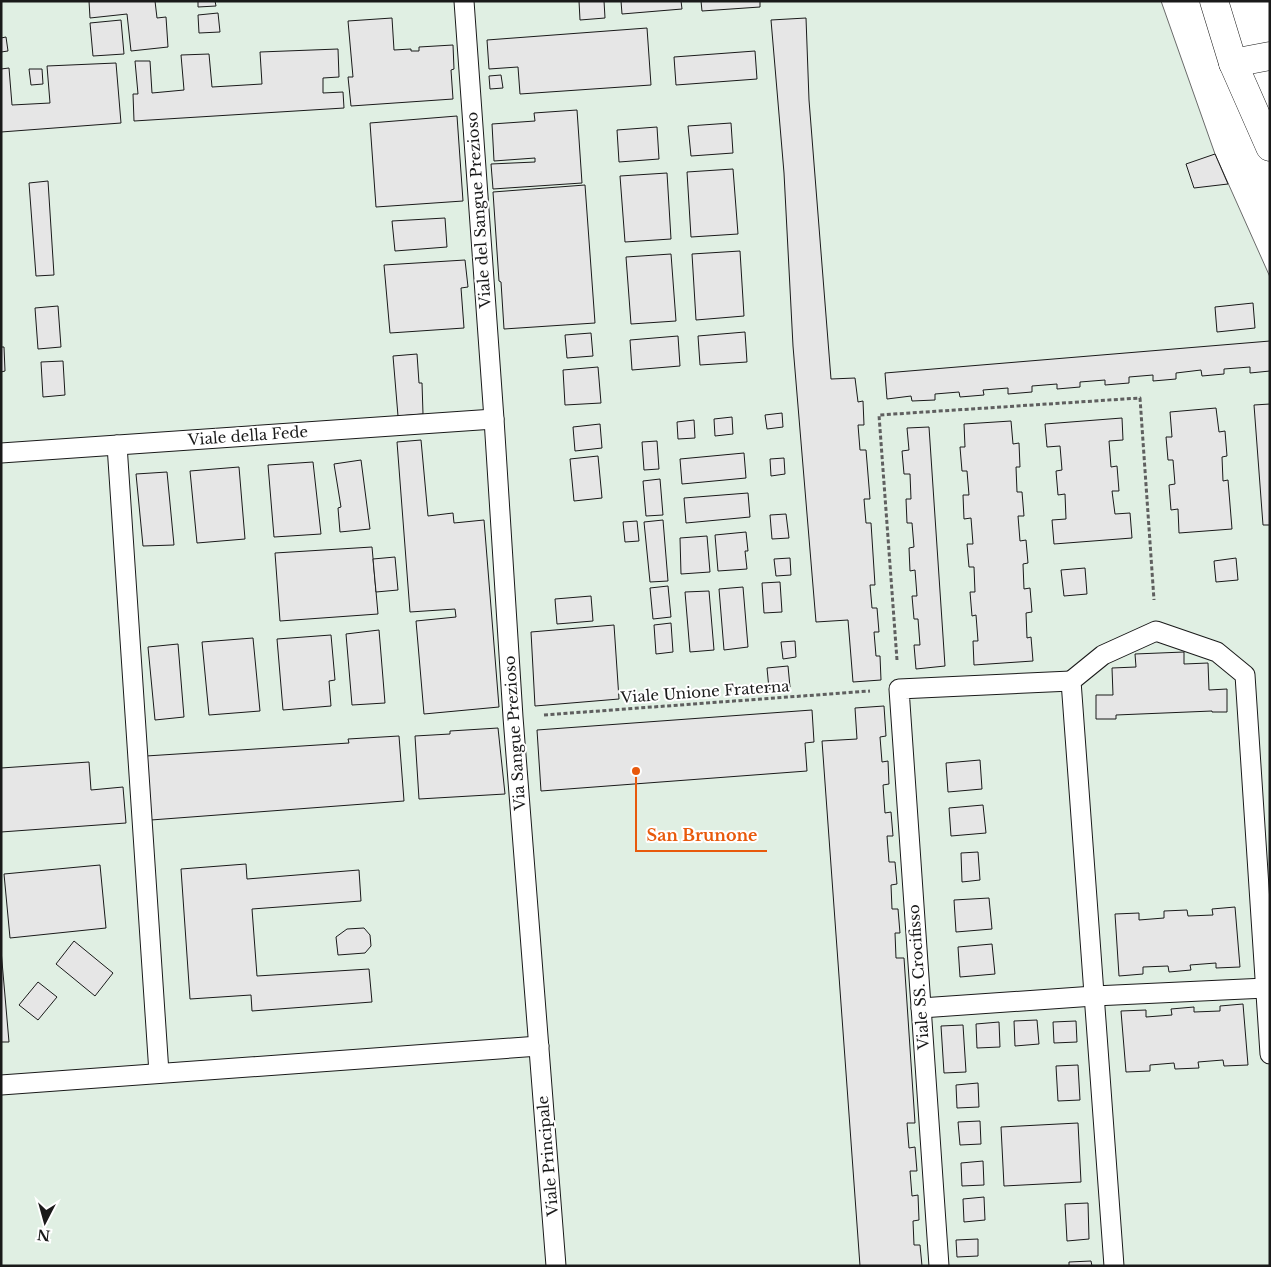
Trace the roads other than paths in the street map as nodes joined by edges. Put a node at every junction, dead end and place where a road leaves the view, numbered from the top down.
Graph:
1 (464, 1) edge
2 (1214, 1) edge
3 (1270, 56) edge
4 (1233, 63) junction
5 (1270, 147) edge
6 (494, 420) junction
7 (117, 445) junction
8 (1, 453) edge
9 (1071, 681) junction
10 (1266, 988) junction
11 (1094, 996) junction
12 (921, 1008) junction
13 (539, 1046) junction
14 (1270, 1054) edge
15 (159, 1073) junction
16 (1, 1085) edge
17 (556, 1266) edge
18 (939, 1266) edge
19 (1114, 1266) edge

1 - 6 lane, Viale del Sangue Prezioso
2 - 4 street
3 - 4 street
4 - 5 street
6 - 7 lane, Viale della Fede
6 - 13 lane, Via Sangue Prezioso
7 - 8 lane, Viale della Fede
7 - 15 lane
9 - 10 lane
9 - 11 lane
9 - 12 lane, Viale SS. Crocifisso
10 - 11 lane
10 - 14 lane
11 - 12 lane
11 - 19 lane
12 - 18 lane, Viale SS. Crocifisso
13 - 15 lane
13 - 17 lane, Viale Principale
15 - 16 lane

